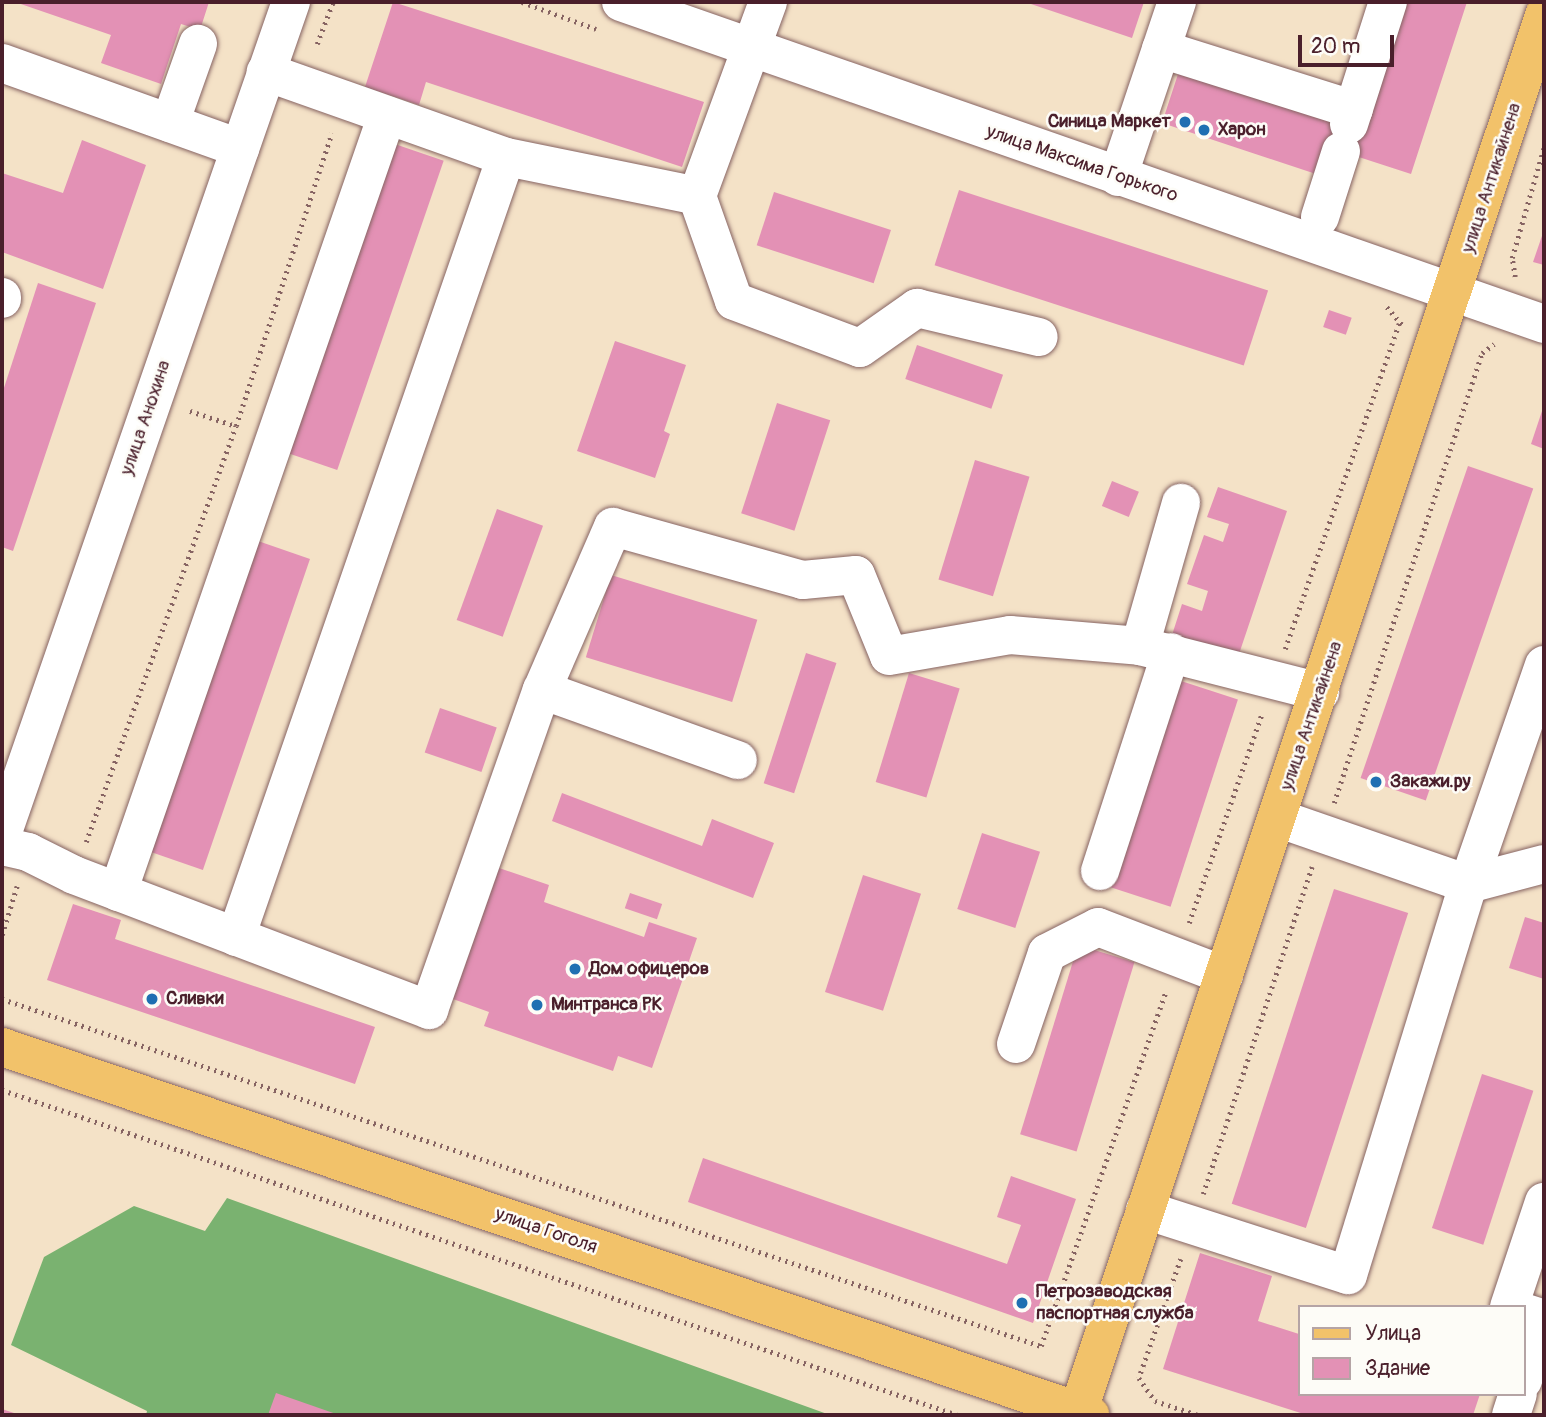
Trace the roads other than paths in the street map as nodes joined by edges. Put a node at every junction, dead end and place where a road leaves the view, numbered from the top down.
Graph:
1 (291, 2) edge
2 (621, 2) edge
3 (768, 2) edge
4 (1177, 2) edge
5 (1388, 2) edge
6 (1544, 15) edge
7 (198, 44) dead end
8 (751, 48) junction
9 (1161, 48) junction
10 (2, 63) edge
11 (266, 72) junction
12 (387, 115) junction
13 (170, 123) junction
14 (1348, 128) junction
15 (240, 148) junction
16 (506, 157) junction
17 (1118, 177) junction
18 (698, 196) junction
19 (1320, 217) dead end
20 (1454, 294) junction
21 (1544, 324) edge
22 (1039, 337) dead end
23 (1181, 503) dead end
24 (1155, 649) junction
25 (1544, 665) edge
26 (542, 690) junction
27 (1320, 692) junction
28 (737, 760) dead end
29 (1277, 818) junction
30 (2, 835) edge
31 (2, 846) edge
32 (1544, 864) edge
33 (1100, 871) dead end
34 (1468, 884) junction
35 (118, 892) junction
36 (236, 937) junction
37 (1224, 975) junction
38 (1016, 1044) dead end
39 (2, 1047) edge
40 (1544, 1202) edge
41 (1145, 1210) junction
42 (1344, 1291) edge
43 (1510, 1305) edge
44 (1525, 1313) edge
45 (1544, 1319) edge
46 (1525, 1375) edge
47 (1525, 1382) edge
48 (1544, 1390) edge
49 (1517, 1396) edge
50 (1082, 1414) edge
51 (1511, 1415) edge

1 - 11 street, улица Анохина
2 - 8 street, улица Максима Горького
3 - 8 street
4 - 9 street
5 - 14 street
6 - 20 main road, улица Антикайнена
7 - 13 street
8 - 17 street, улица Максима Горького
8 - 18 street
9 - 14 street
9 - 17 street
10 - 13 street
11 - 12 street
11 - 15 street, улица Анохина
12 - 16 street
12 - 35 street
13 - 15 street
14 - 19 street
15 - 30 street, улица Анохина
16 - 18 street
16 - 36 street
17 - 20 street, улица Максима Горького
18 - 22 street
20 - 21 street, улица Максима Горького
20 - 27 main road, улица Антикайнена
23 - 24 street
24 - 26 street
24 - 27 street
24 - 33 street
25 - 34 street
26 - 28 street
26 - 36 street
27 - 29 main road, улица Антикайнена
29 - 34 street
29 - 37 main road, улица Антикайнена
31 - 35 street
32 - 34 street
34 - 42 street
35 - 36 street
37 - 38 street
37 - 41 main road, улица Антикайнена
39 - 50 main road, улица Гоголя
40 - 43 street
41 - 42 street
41 - 50 main road, улица Антикайнена
44 - 45 street
45 - 46 street
47 - 48 street
49 - 51 street

